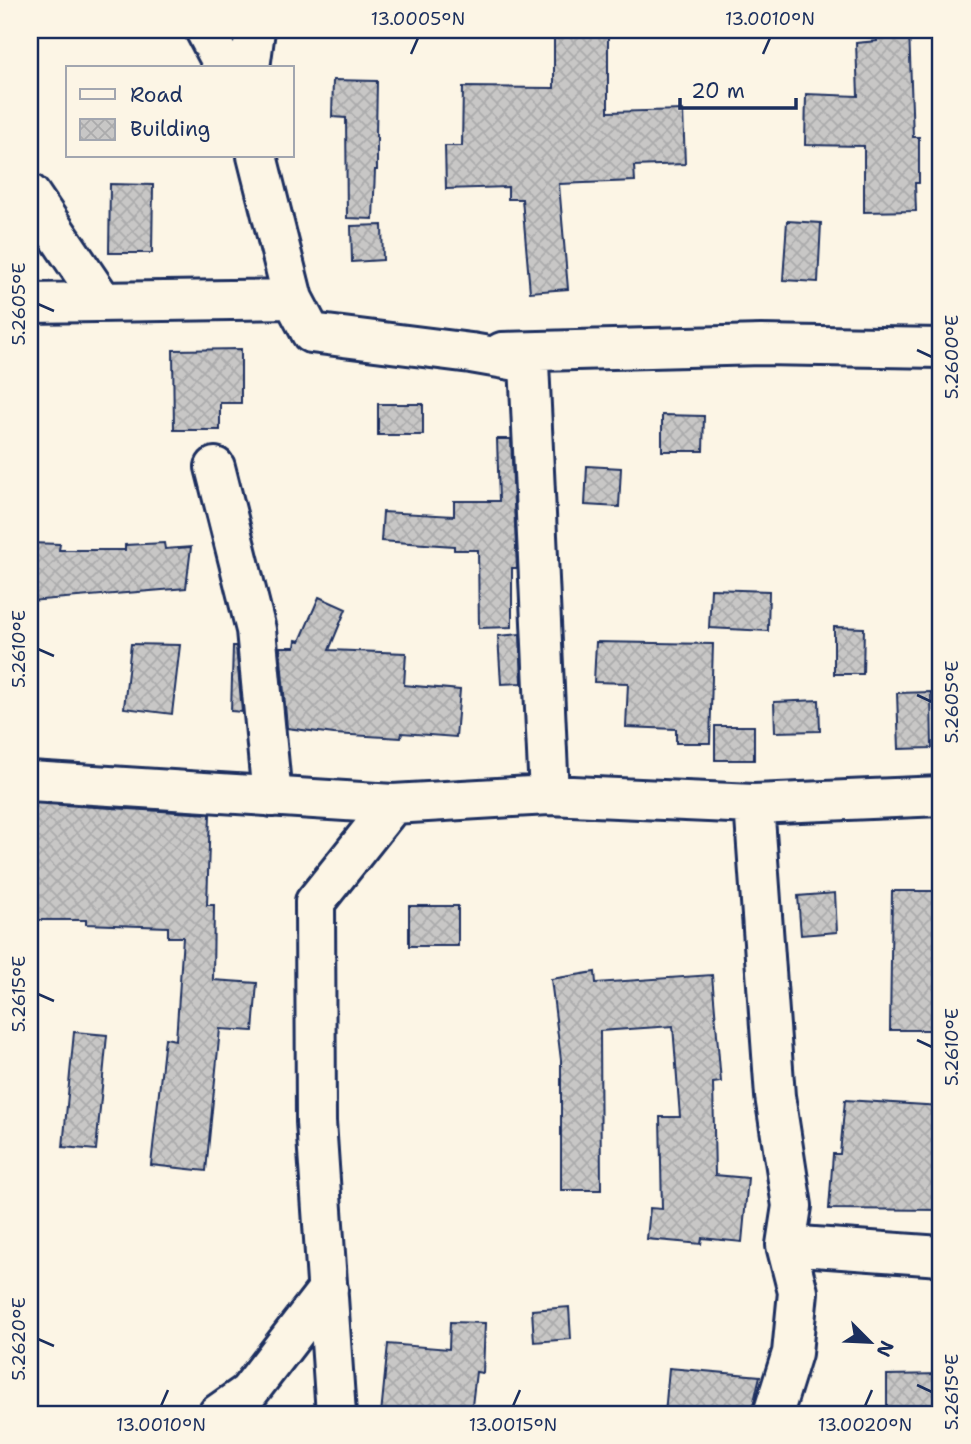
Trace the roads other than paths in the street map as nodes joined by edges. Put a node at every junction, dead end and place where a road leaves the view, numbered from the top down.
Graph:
1 (205, 30) edge
2 (255, 30) edge
3 (224, 66) edge
4 (250, 66) edge
5 (258, 158) edge
6 (30, 194) edge
7 (293, 299) junction
8 (103, 302) junction
9 (30, 303) edge
10 (941, 348) edge
11 (471, 353) junction
12 (215, 467) dead end
13 (30, 781) edge
14 (549, 795) junction
15 (941, 796) edge
16 (272, 797) junction
17 (393, 804) junction
18 (754, 804) junction
19 (786, 1245) junction
20 (941, 1256) edge
21 (328, 1289) junction
22 (218, 1414) edge
23 (336, 1414) edge
24 (773, 1414) edge

1 - 3 street
2 - 4 street
5 - 7 street
6 - 8 street
7 - 8 street
7 - 11 street
8 - 9 street
10 - 11 street
11 - 14 street
12 - 16 street
13 - 16 street
14 - 17 street
14 - 18 street
15 - 18 street
16 - 17 street
17 - 21 street
18 - 19 street
19 - 20 street
19 - 24 street
21 - 22 street
21 - 23 street

